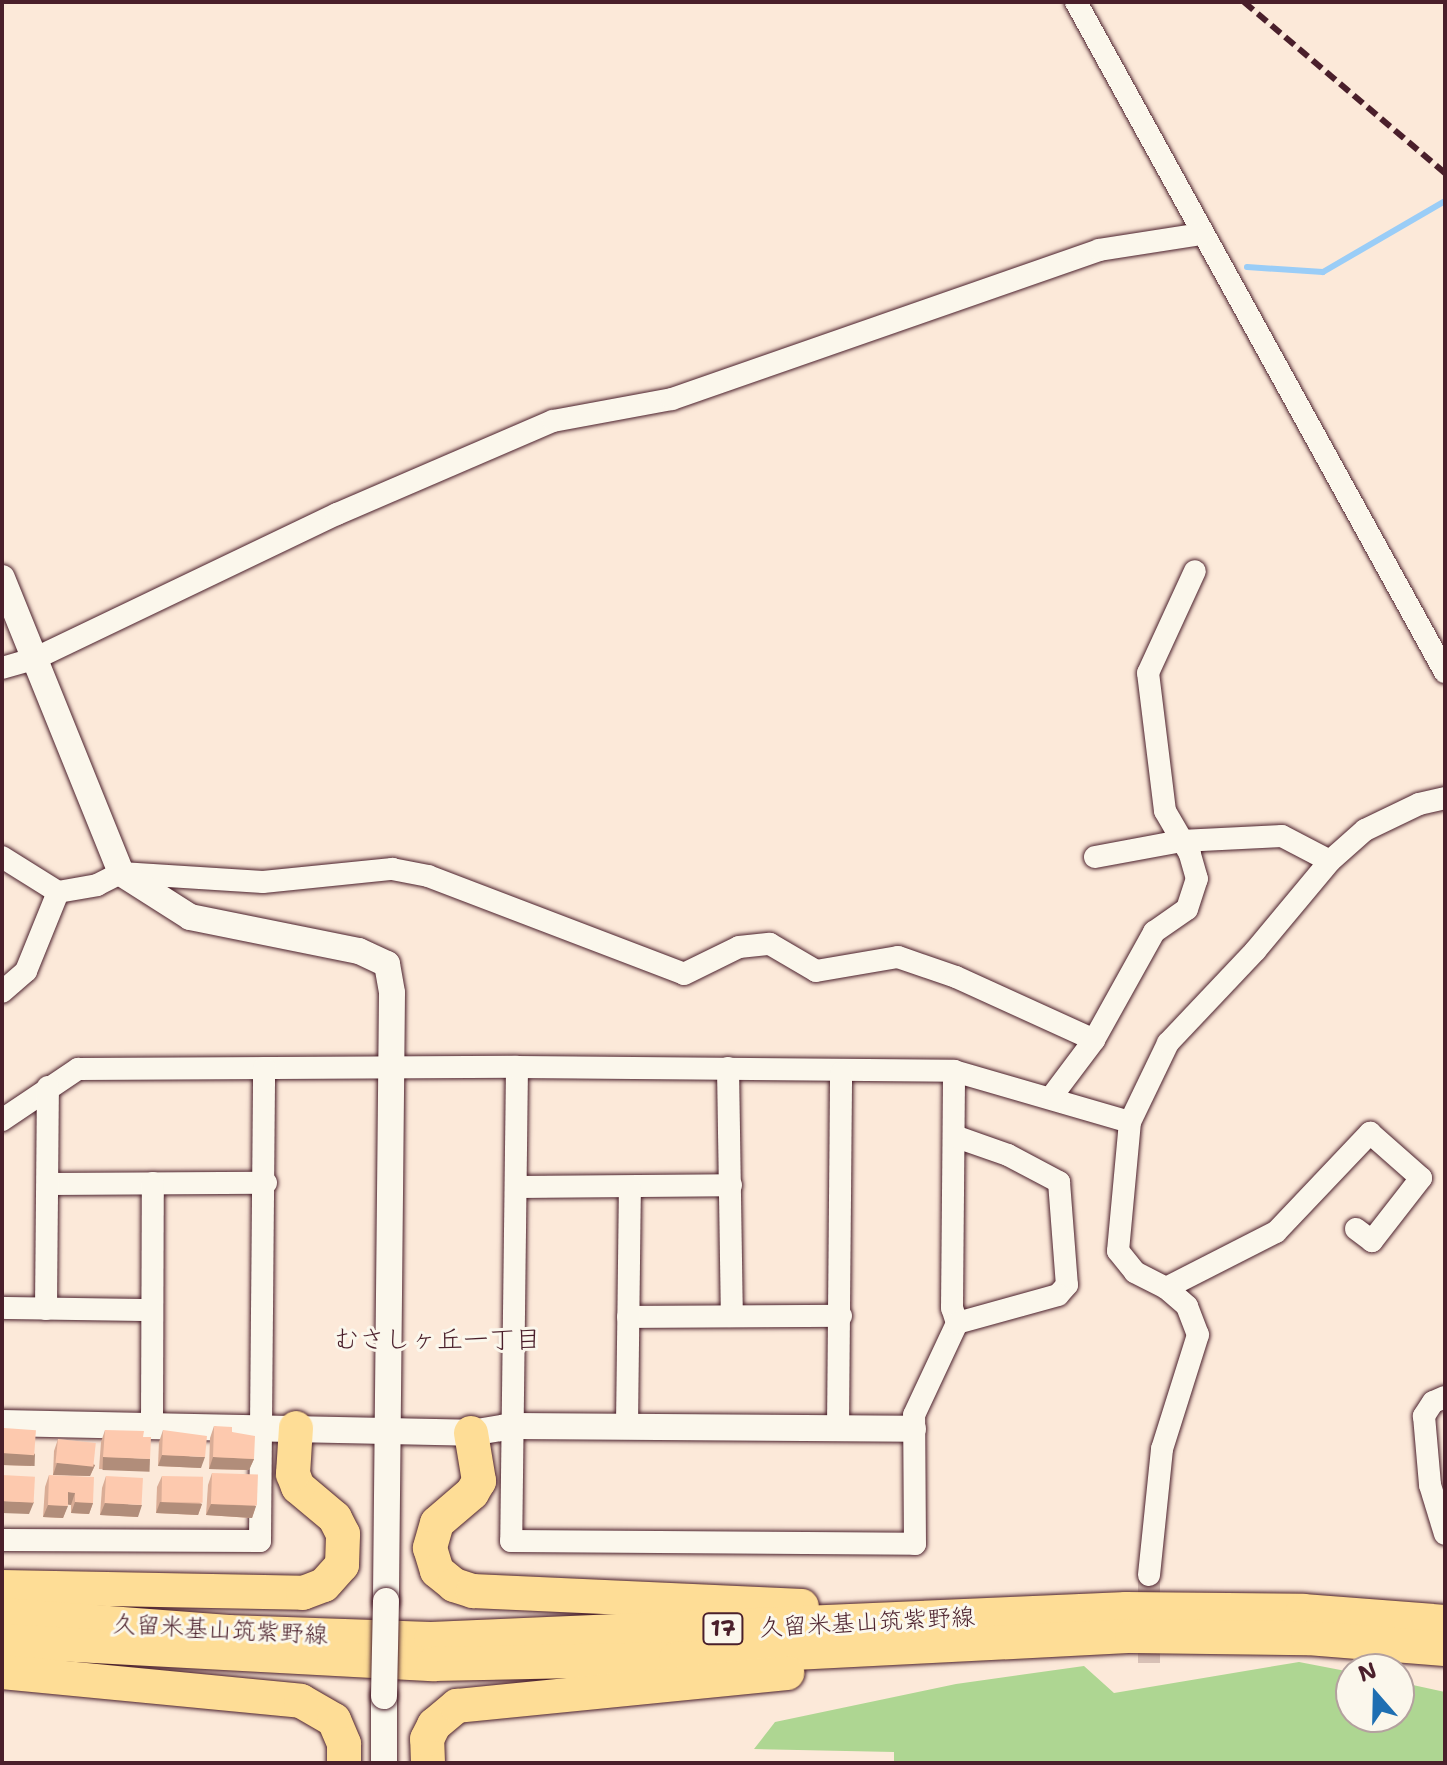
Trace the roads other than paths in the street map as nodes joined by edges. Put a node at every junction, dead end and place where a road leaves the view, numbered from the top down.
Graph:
1 (1076, 2) edge
2 (1201, 234) junction
3 (1195, 571) dead end
4 (2, 578) edge
5 (34, 659) junction
6 (2, 668) edge
7 (1445, 672) edge
8 (1445, 798) edge
9 (1181, 841) junction
10 (2, 857) edge
11 (1095, 857) dead end
12 (1330, 861) junction
13 (121, 873) junction
14 (58, 892) junction
15 (2, 992) edge
16 (1094, 1040) junction
17 (517, 1067) junction
18 (264, 1068) junction
19 (391, 1068) junction
20 (728, 1068) junction
21 (954, 1071) junction
22 (841, 1073) junction
23 (48, 1087) junction
24 (1052, 1096) junction
25 (2, 1120) edge
26 (1130, 1122) junction
27 (954, 1136) junction
28 (153, 1183) junction
29 (266, 1183) junction
30 (48, 1184) junction
31 (731, 1185) junction
32 (518, 1187) junction
33 (630, 1187) junction
34 (1356, 1229) dead end
35 (1166, 1288) junction
36 (2, 1308) edge
37 (46, 1309) junction
38 (149, 1310) junction
39 (732, 1316) junction
40 (841, 1316) junction
41 (628, 1317) junction
42 (957, 1323) junction
43 (1445, 1397) edge
44 (152, 1422) junction
45 (2, 1423) edge
46 (261, 1425) junction
47 (513, 1426) junction
48 (627, 1426) junction
49 (838, 1427) junction
50 (296, 1428) junction
51 (913, 1429) junction
52 (390, 1432) junction
53 (471, 1433) junction
54 (1445, 1534) edge
55 (2, 1540) edge
56 (1149, 1575) tunnel mouth
57 (2, 1587) edge
58 (2, 1615) edge
59 (1445, 1622) edge
60 (924, 1633) junction
61 (2, 1641) edge
62 (1445, 1649) edge
63 (2, 1672) edge
64 (344, 1763) edge
65 (384, 1763) edge
66 (428, 1763) edge

1 - 2 street
2 - 5 street
2 - 7 street
3 - 9 street
4 - 5 street
5 - 6 street
5 - 13 street
8 - 12 street
9 - 11 street
9 - 12 street
9 - 16 street
10 - 14 street
12 - 26 street
13 - 14 street
13 - 16 street
13 - 19 street
14 - 15 street
16 - 24 street
17 - 19 street
17 - 20 street
17 - 32 street
18 - 19 street
18 - 23 street
18 - 29 street
19 - 52 street
20 - 22 street
20 - 31 street
21 - 22 street
21 - 24 street
21 - 27 street
22 - 40 street
23 - 25 street
23 - 30 street
24 - 26 street
26 - 35 street
27 - 42 street
27 - 42 street
28 - 29 street
28 - 30 street
28 - 38 street
29 - 46 street
30 - 37 street
31 - 33 street
31 - 39 street
32 - 33 street
32 - 47 street
33 - 41 street
34 - 35 street
35 - 56 street
36 - 37 street
37 - 38 street
38 - 44 street
39 - 40 street
39 - 41 street
40 - 49 street
41 - 48 street
42 - 51 street
43 - 54 street
44 - 45 street
44 - 46 street
46 - 50 street
46 - 55 street
47 - 48 street
47 - 51 street
47 - 53 street
48 - 49 street
49 - 51 street
50 - 52 street
50 - 57 main road
52 - 53 street
52 - 65 street, bridge
53 - 60 main road
58 - 60 main road, 久留米基山筑紫野線 / 17
59 - 60 main road, 久留米基山筑紫野線 / 17
60 - 61 main road, 久留米基山筑紫野線 / 17
60 - 62 main road, 久留米基山筑紫野線 / 17
60 - 66 main road
63 - 64 main road

